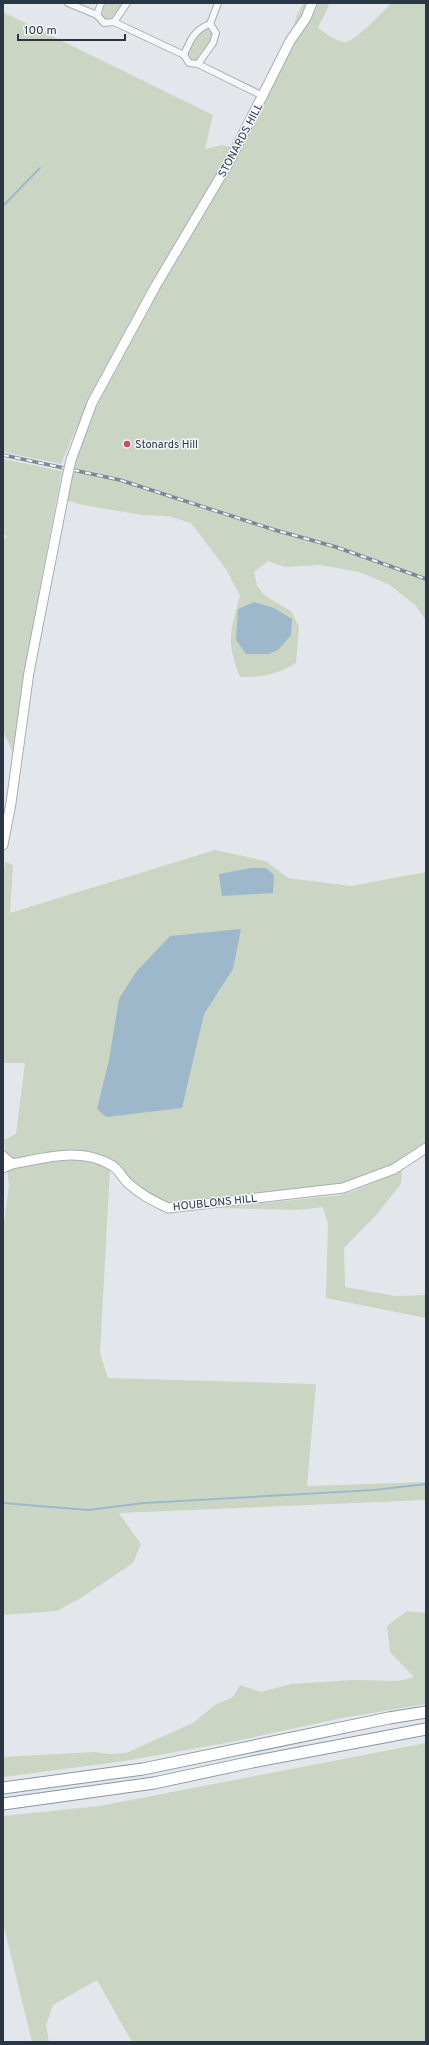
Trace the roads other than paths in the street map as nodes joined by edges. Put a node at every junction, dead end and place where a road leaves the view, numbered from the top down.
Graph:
1 (68, 3) edge
2 (101, 3) edge
3 (127, 3) edge
4 (218, 3) edge
5 (312, 3) edge
6 (97, 15) junction
7 (114, 22) junction
8 (210, 24) junction
9 (184, 55) junction
10 (198, 64) junction
11 (263, 96) junction
12 (3, 845) edge
13 (426, 1148) edge
14 (3, 1156) edge
15 (7, 1166) edge
16 (426, 1712) edge
17 (426, 1729) edge
18 (3, 1788) edge
19 (3, 1804) edge

1 - 6 street
2 - 6 street
3 - 7 street
4 - 8 street
5 - 11 street, STONARDS HILL
6 - 7 street
7 - 9 street
8 - 9 street
8 - 10 street
9 - 10 street
10 - 11 street
11 - 12 street, STONARDS HILL, bridge
13 - 15 street, HOUBLONS HILL
14 - 15 street, HOUBLONS HILL
16 - 18 highway
17 - 19 highway

